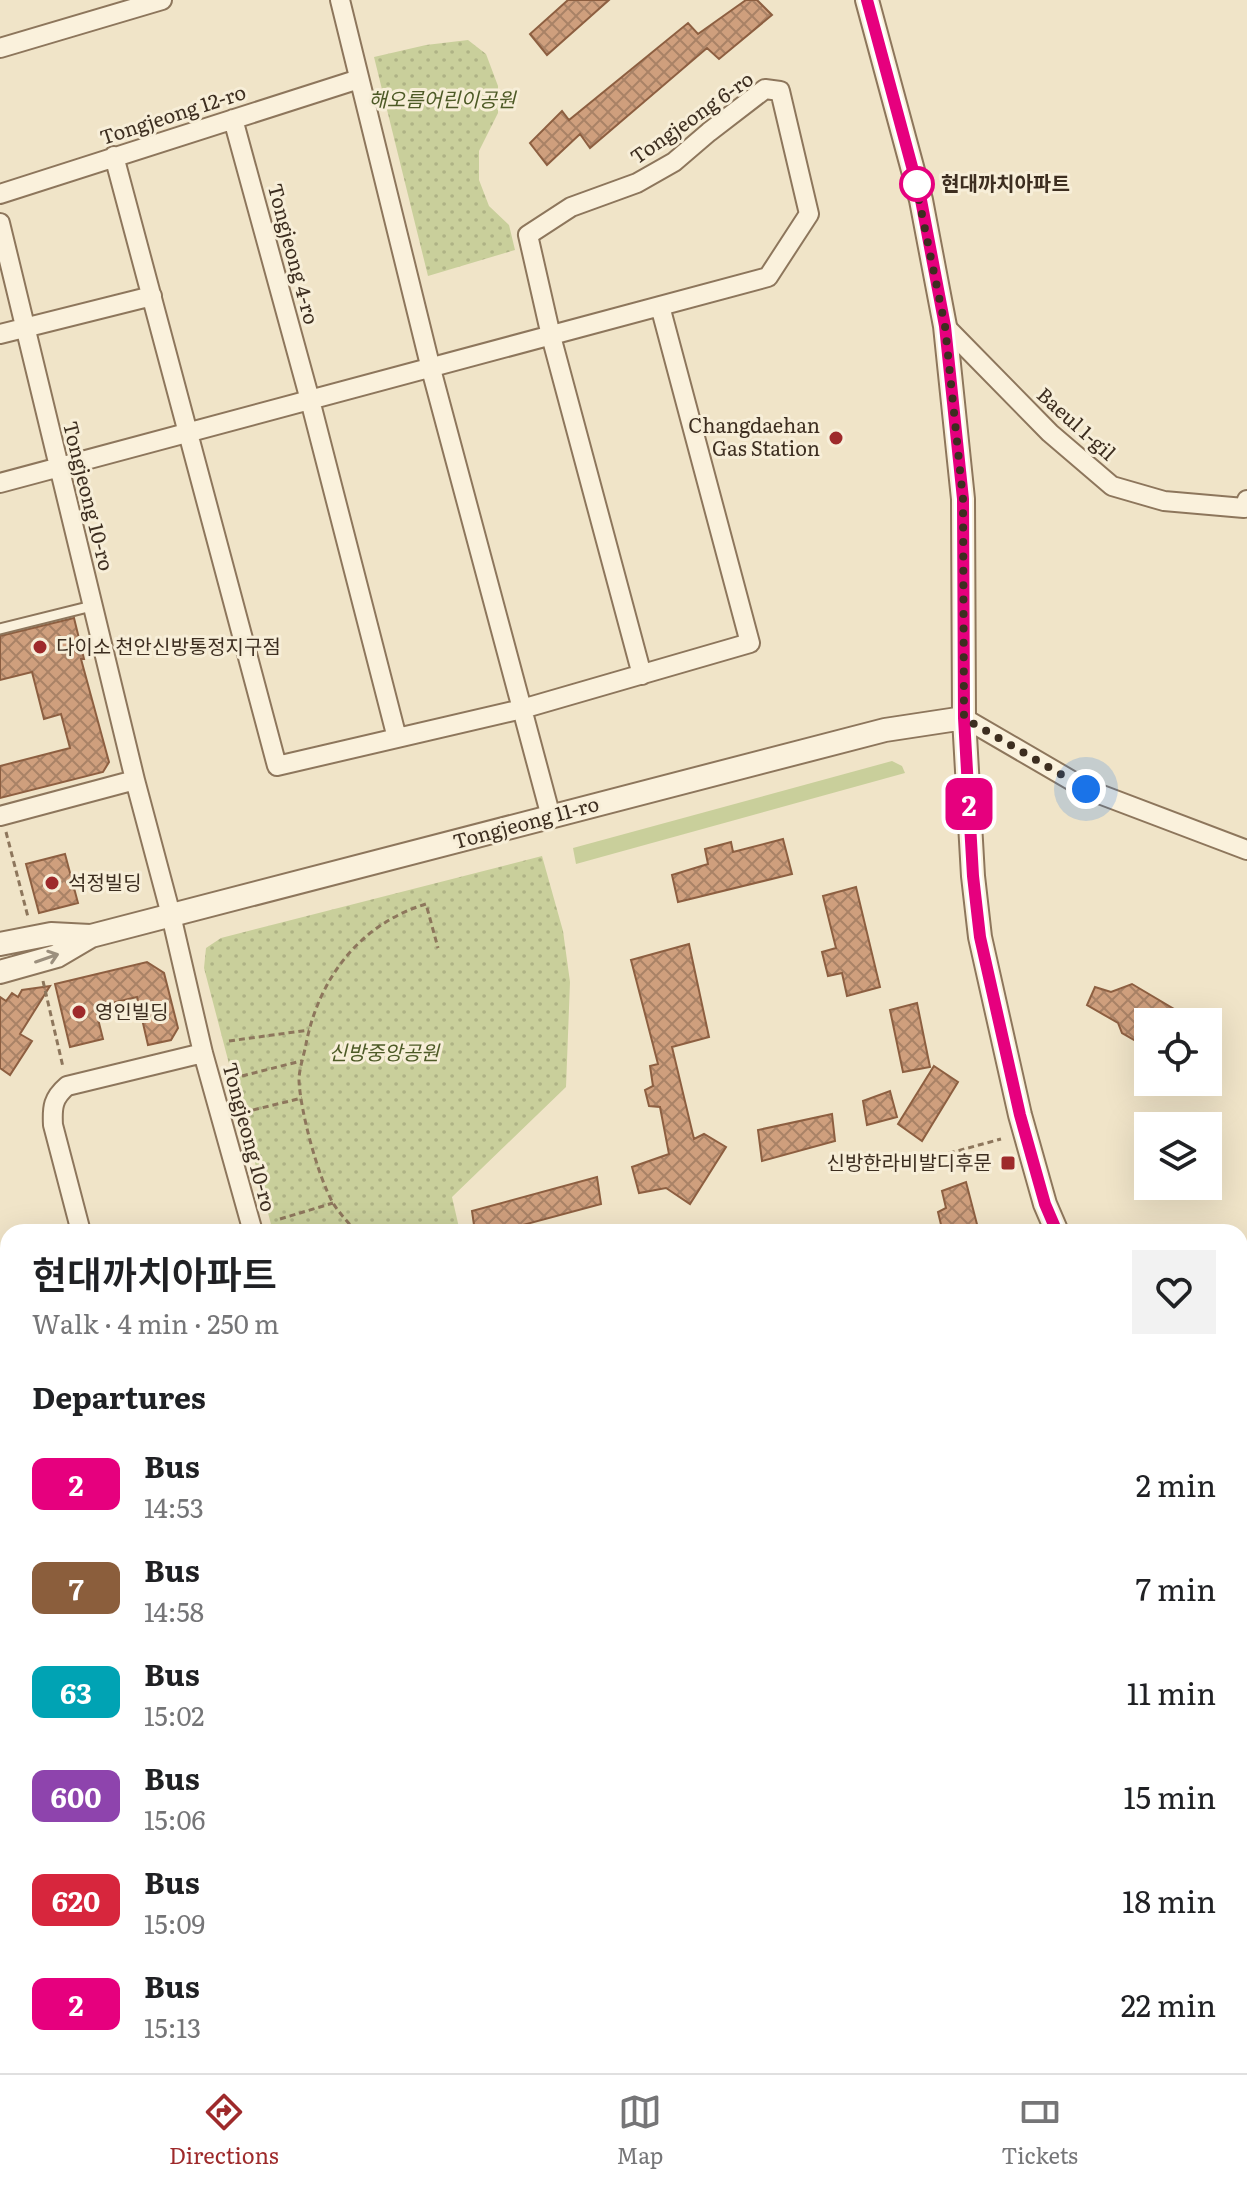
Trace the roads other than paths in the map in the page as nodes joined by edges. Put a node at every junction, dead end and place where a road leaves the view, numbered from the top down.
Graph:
1 (162, 0) edge
2 (340, 0) edge
3 (867, 0) edge
4 (0, 48) edge
5 (359, 79) junction
6 (233, 119) junction
7 (114, 156) junction
8 (0, 194) edge
9 (0, 223) edge
10 (152, 296) junction
11 (660, 306) junction
12 (945, 326) junction
13 (25, 327) junction
14 (0, 334) edge
15 (551, 336) junction
16 (431, 369) junction
17 (310, 400) junction
18 (188, 432) junction
19 (57, 468) junction
20 (0, 483) edge
21 (1247, 500) edge
22 (92, 606) junction
23 (0, 629) edge
24 (642, 675) junction
25 (522, 709) junction
26 (964, 718) junction
27 (397, 738) junction
28 (135, 780) junction
29 (1, 816) edge
30 (551, 817) junction
31 (1247, 850) edge
32 (171, 915) junction
33 (91, 936) junction
34 (0, 944) edge
35 (0, 972) edge
36 (203, 1053) junction
37 (79, 1224) edge
38 (251, 1224) edge
39 (1054, 1224) edge

1 - 4 street
2 - 5 street
3 - 12 street
5 - 6 street, Tongjeong 12-ro
5 - 16 street
6 - 7 street, Tongjeong 12-ro
6 - 17 street, Tongjeong 4-ro
7 - 8 street, Tongjeong 12-ro
7 - 10 street
9 - 13 street, Tongjeong 10-ro
10 - 13 street
10 - 18 street
11 - 15 street, Tongjeong 6-ro
11 - 15 street, Tongjeong 6-ro
11 - 24 street
12 - 21 street, Baeul 1-gil
12 - 26 street
13 - 14 street
13 - 19 street, Tongjeong 10-ro
15 - 16 street, Tongjeong 6-ro
15 - 24 street, Tongjeong 6-ro
16 - 17 street
16 - 25 street
17 - 18 street
17 - 27 street
18 - 19 street
18 - 27 street
19 - 20 street
19 - 22 street, Tongjeong 10-ro
22 - 23 lane
22 - 28 street, Tongjeong 10-ro
24 - 25 street
25 - 27 street
25 - 30 street
26 - 30 street, Tongjeong 11-ro
26 - 31 street
26 - 39 street
28 - 29 street
28 - 32 street, Tongjeong 10-ro
30 - 32 street, Tongjeong 11-ro
32 - 33 street, Tongjeong 11-ro
32 - 36 street, Tongjeong 10-ro
33 - 34 street
35 -> 33 street
36 - 37 street, Tongjeong 10-ro
36 - 38 street, Tongjeong 10-ro

